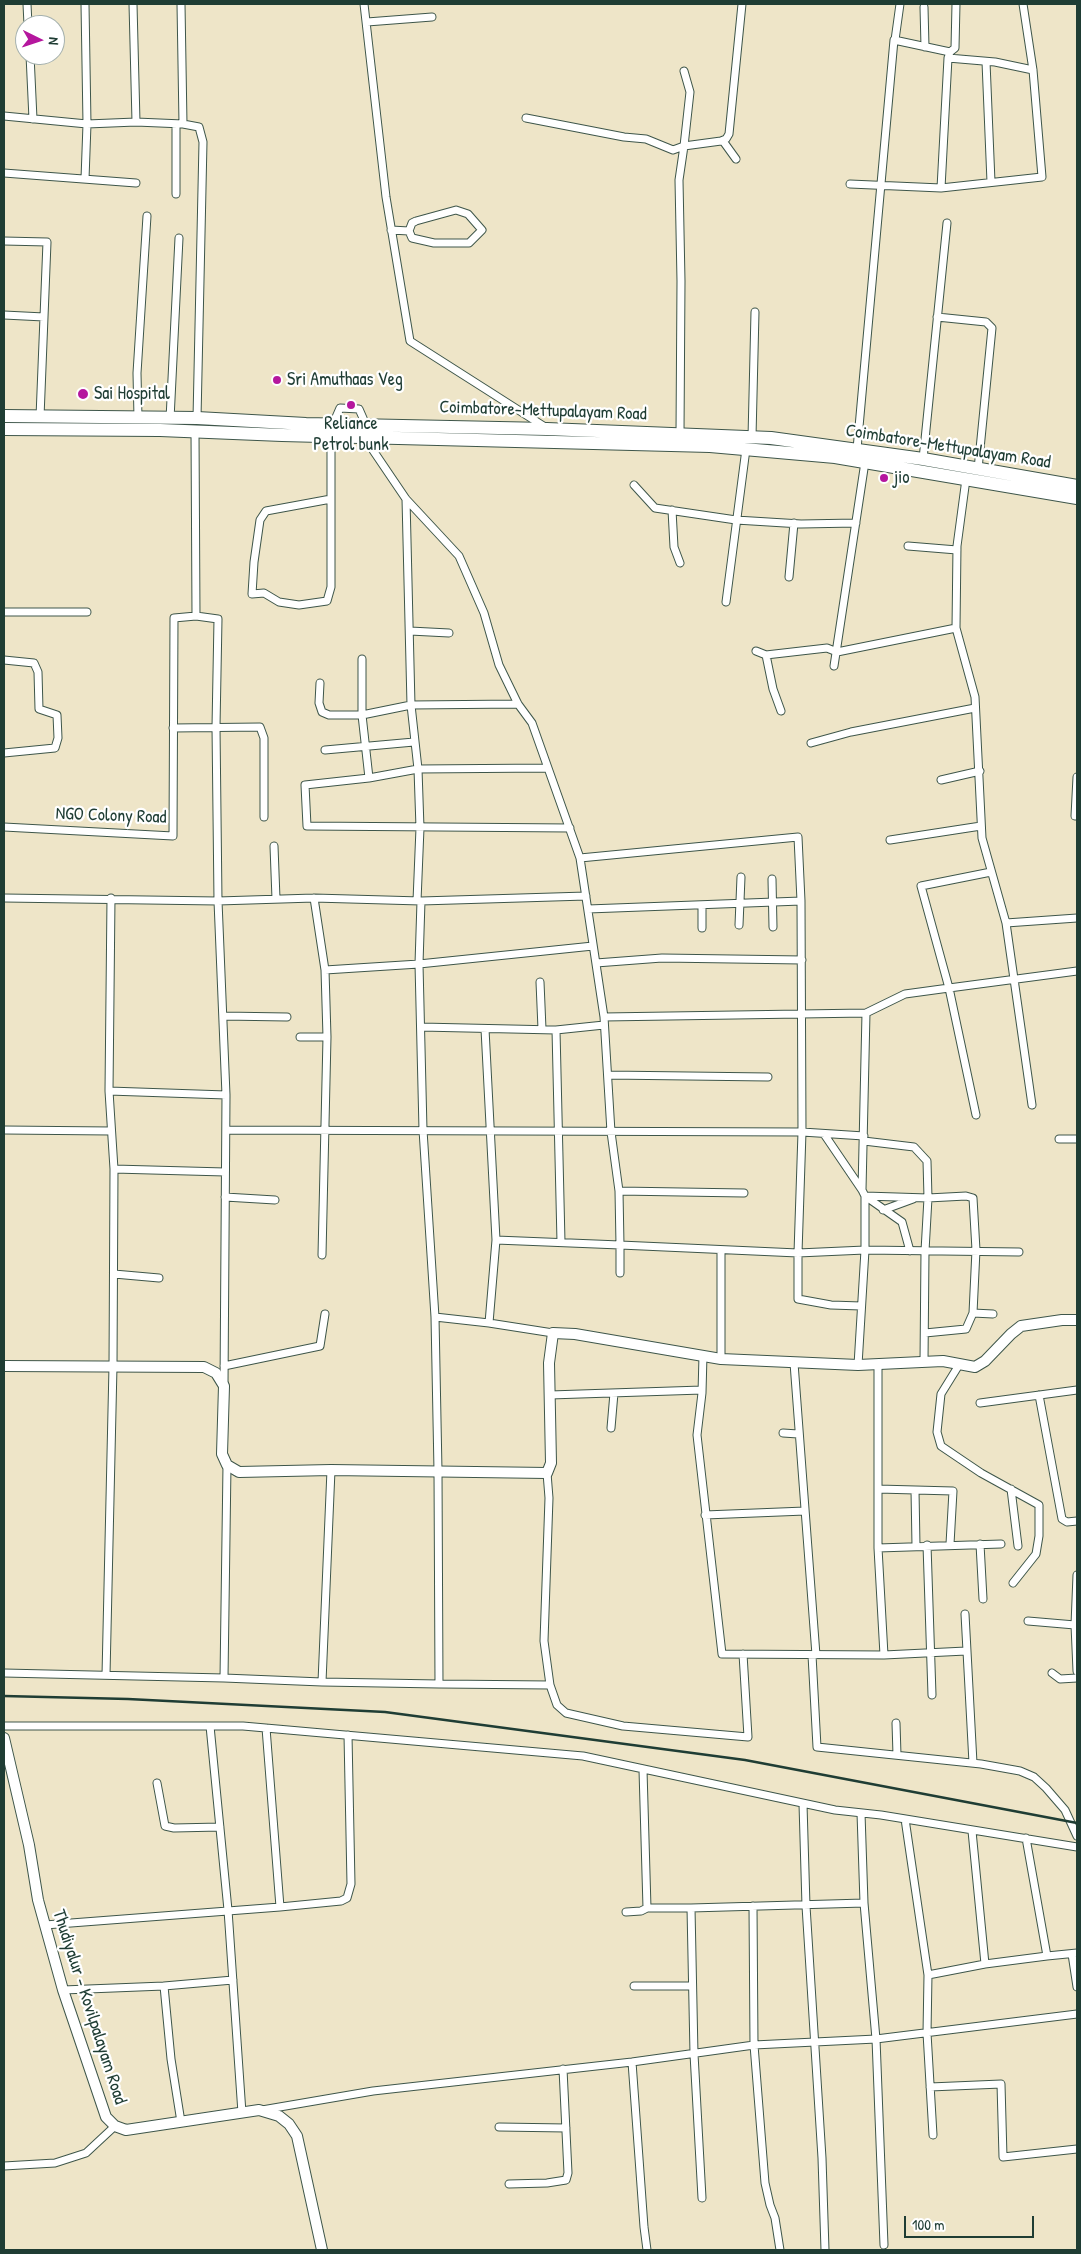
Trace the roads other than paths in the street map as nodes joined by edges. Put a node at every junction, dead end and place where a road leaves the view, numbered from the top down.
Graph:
1 (85, 4) edge
2 (133, 4) edge
3 (181, 4) edge
4 (364, 4) edge
5 (742, 4) edge
6 (900, 4) edge
7 (956, 4) edge
8 (1023, 4) edge
9 (924, 7) dead end
10 (432, 17) dead end
11 (368, 22) junction
12 (895, 40) junction
13 (925, 47) junction
14 (949, 55) junction
15 (986, 62) junction
16 (30, 65) edge
17 (1033, 70) junction
18 (684, 71) dead end
19 (4, 116) edge
20 (526, 118) dead end
21 (33, 119) junction
22 (136, 122) junction
23 (87, 124) junction
24 (180, 124) junction
25 (723, 141) junction
26 (684, 146) junction
27 (736, 159) dead end
28 (4, 173) edge
29 (85, 179) junction
30 (992, 182) junction
31 (136, 183) dead end
32 (850, 184) dead end
33 (879, 187) junction
34 (941, 188) junction
35 (176, 194) dead end
36 (148, 216) dead end
37 (947, 223) dead end
38 (391, 230) junction
39 (409, 231) junction
40 (179, 238) dead end
41 (4, 241) edge
42 (755, 312) dead end
43 (4, 315) edge
44 (44, 317) junction
45 (937, 317) junction
46 (4, 416) edge
47 (40, 417) junction
48 (138, 418) junction
49 (197, 418) junction
50 (170, 419) junction
51 (4, 429) edge
52 (547, 429) junction
53 (332, 430) junction
54 (195, 431) junction
55 (365, 431) junction
56 (680, 433) junction
57 (528, 434) junction
58 (752, 437) junction
59 (746, 449) junction
60 (835, 452) junction
61 (860, 455) junction
62 (923, 459) junction
63 (978, 469) junction
64 (966, 479) junction
65 (634, 485) dead end
66 (1077, 486) edge
67 (1077, 498) edge
68 (331, 499) junction
69 (406, 499) junction
70 (672, 510) junction
71 (736, 520) junction
72 (794, 523) junction
73 (856, 523) junction
74 (908, 546) dead end
75 (957, 550) junction
76 (680, 563) dead end
77 (789, 577) dead end
78 (726, 602) dead end
79 (4, 612) edge
80 (87, 612) dead end
81 (196, 616) junction
82 (956, 628) junction
83 (410, 631) junction
84 (449, 633) dead end
85 (756, 651) dead end
86 (837, 652) junction
87 (766, 655) junction
88 (362, 659) dead end
89 (4, 660) edge
90 (834, 666) dead end
91 (320, 683) dead end
92 (518, 704) junction
93 (411, 706) junction
94 (976, 708) junction
95 (781, 711) dead end
96 (362, 715) junction
97 (216, 727) junction
98 (173, 728) junction
99 (414, 742) junction
100 (811, 743) dead end
101 (364, 747) junction
102 (325, 750) dead end
103 (4, 753) edge
104 (548, 768) junction
105 (418, 769) junction
106 (980, 772) junction
107 (1077, 777) edge
108 (370, 778) junction
109 (941, 780) dead end
110 (1077, 816) edge
111 (264, 817) dead end
112 (981, 826) junction
113 (4, 827) edge
114 (420, 828) junction
115 (570, 828) junction
116 (890, 840) dead end
117 (274, 846) dead end
118 (580, 858) junction
119 (991, 872) junction
120 (741, 877) dead end
121 (772, 879) dead end
122 (586, 896) junction
123 (4, 898) edge
124 (111, 898) junction
125 (314, 898) junction
126 (276, 900) junction
127 (218, 901) junction
128 (419, 901) junction
129 (801, 901) junction
130 (773, 902) junction
131 (740, 903) junction
132 (702, 905) junction
133 (588, 909) junction
134 (1077, 918) edge
135 (1006, 923) junction
136 (739, 925) dead end
137 (773, 927) dead end
138 (702, 928) dead end
139 (593, 946) junction
140 (802, 960) junction
141 (596, 963) junction
142 (419, 964) junction
143 (325, 970) junction
144 (1077, 971) edge
145 (1015, 980) junction
146 (540, 982) dead end
147 (949, 988) junction
148 (866, 1013) junction
149 (802, 1015) junction
150 (223, 1016) junction
151 (287, 1017) dead end
152 (604, 1017) junction
153 (604, 1026) junction
154 (420, 1027) junction
155 (485, 1028) junction
156 (542, 1028) junction
157 (556, 1030) junction
158 (300, 1036) dead end
159 (327, 1036) junction
160 (608, 1075) junction
161 (768, 1077) dead end
162 (109, 1091) junction
163 (226, 1095) junction
164 (1032, 1105) dead end
165 (976, 1115) dead end
166 (4, 1130) edge
167 (226, 1130) junction
168 (325, 1130) junction
169 (423, 1130) junction
170 (111, 1132) junction
171 (559, 1132) junction
172 (611, 1132) junction
173 (802, 1132) junction
174 (490, 1133) junction
175 (824, 1134) junction
176 (864, 1138) junction
177 (1059, 1139) dead end
178 (1077, 1139) edge
179 (114, 1169) junction
180 (226, 1172) junction
181 (619, 1191) junction
182 (744, 1192) dead end
183 (864, 1193) junction
184 (225, 1197) junction
185 (918, 1197) junction
186 (928, 1198) junction
187 (275, 1200) dead end
188 (884, 1210) junction
189 (496, 1240) junction
190 (561, 1242) junction
191 (620, 1245) junction
192 (722, 1250) junction
193 (865, 1250) junction
194 (976, 1250) junction
195 (910, 1251) junction
196 (925, 1251) junction
197 (1019, 1252) dead end
198 (798, 1253) junction
199 (322, 1254) dead end
200 (620, 1272) dead end
201 (114, 1274) junction
202 (159, 1278) dead end
203 (861, 1306) junction
204 (973, 1313) junction
205 (325, 1314) dead end
206 (993, 1314) dead end
207 (435, 1317) junction
208 (1077, 1320) edge
209 (489, 1323) junction
210 (553, 1333) junction
211 (925, 1333) junction
212 (703, 1355) junction
213 (722, 1359) junction
214 (924, 1362) junction
215 (794, 1363) junction
216 (878, 1364) junction
217 (858, 1365) junction
218 (959, 1365) junction
219 (4, 1366) edge
220 (114, 1366) junction
221 (224, 1366) junction
222 (224, 1386) junction
223 (702, 1390) junction
224 (1077, 1390) edge
225 (614, 1393) junction
226 (550, 1395) junction
227 (1039, 1395) junction
228 (980, 1403) dead end
229 (612, 1428) dead end
230 (783, 1433) dead end
231 (798, 1434) junction
232 (227, 1465) junction
233 (331, 1470) junction
234 (438, 1471) junction
235 (548, 1473) junction
236 (878, 1489) junction
237 (1011, 1489) junction
238 (915, 1490) junction
239 (805, 1511) junction
240 (705, 1515) junction
241 (1077, 1521) edge
242 (950, 1544) junction
243 (980, 1544) junction
244 (1001, 1544) dead end
245 (927, 1545) junction
246 (916, 1546) junction
247 (1018, 1546) dead end
248 (878, 1548) junction
249 (1077, 1575) edge
250 (1013, 1583) dead end
251 (983, 1599) dead end
252 (965, 1614) dead end
253 (1028, 1621) dead end
254 (1076, 1625) junction
255 (966, 1652) junction
256 (930, 1653) junction
257 (743, 1654) junction
258 (814, 1655) junction
259 (884, 1655) junction
260 (1077, 1671) edge
261 (4, 1673) edge
262 (1052, 1674) dead end
263 (106, 1676) junction
264 (224, 1678) junction
265 (1077, 1678) edge
266 (322, 1682) junction
267 (439, 1684) junction
268 (550, 1685) junction
269 (932, 1695) dead end
270 (896, 1723) dead end
271 (4, 1726) edge
272 (210, 1726) junction
273 (266, 1728) junction
274 (348, 1735) junction
275 (4, 1738) edge
276 (897, 1755) junction
277 (973, 1763) junction
278 (643, 1770) junction
279 (158, 1783) dead end
280 (803, 1804) junction
281 (861, 1813) junction
282 (905, 1819) junction
283 (220, 1827) junction
284 (972, 1831) junction
285 (1077, 1836) edge
286 (1026, 1838) junction
287 (1077, 1847) edge
288 (864, 1903) junction
289 (280, 1906) junction
290 (753, 1906) junction
291 (806, 1906) junction
292 (647, 1908) junction
293 (691, 1908) junction
294 (228, 1910) junction
295 (626, 1912) dead end
296 (45, 1925) junction
297 (1075, 1954) edge
298 (1047, 1956) junction
299 (985, 1964) junction
300 (928, 1975) junction
301 (233, 1980) junction
302 (164, 1986) junction
303 (634, 1986) dead end
304 (692, 1986) junction
305 (1077, 1987) edge
306 (63, 1990) junction
307 (1077, 2014) edge
308 (927, 2033) junction
309 (876, 2039) junction
310 (815, 2042) junction
311 (754, 2045) junction
312 (694, 2054) junction
313 (632, 2062) junction
314 (563, 2069) junction
315 (930, 2087) junction
316 (259, 2110) junction
317 (242, 2113) junction
318 (181, 2122) junction
319 (116, 2126) junction
320 (499, 2127) dead end
321 (566, 2128) junction
322 (933, 2135) dead end
323 (1077, 2149) edge
324 (4, 2166) edge
325 (509, 2184) dead end
326 (702, 2198) dead end
327 (884, 2246) dead end
328 (322, 2250) edge
329 (647, 2250) edge
330 (780, 2250) edge
331 (825, 2250) edge

1 - 23 street
2 - 22 street
3 - 24 street
4 - 11 street
5 - 25 street
6 - 12 street
7 - 14 street
8 - 17 street
9 - 13 street
10 - 11 street
11 - 38 street
12 - 13 street
12 - 33 street
13 - 14 street
14 - 15 street
14 - 34 street
15 - 17 street
15 - 30 street
16 - 21 street
17 - 30 street
18 - 26 street
19 - 21 street
20 - 26 street
21 - 23 street
22 - 23 street
22 - 24 street
23 - 29 street
24 - 35 street
24 - 49 street
25 - 26 street
25 - 27 street
26 - 56 street
28 - 29 street
29 - 31 street
30 - 34 street
32 - 33 street
33 - 34 street
33 - 61 street
36 - 48 street
37 - 45 street
38 - 39 street
38 - 52 street
39 - 39 street
40 - 50 street
41 - 44 street
42 - 58 street
43 - 44 street
44 - 47 street
45 - 62 street
45 - 63 street
46 - 47 highway
47 - 48 highway
48 - 50 highway
49 - 50 highway
49 - 53 highway
51 - 54 highway
52 - 56 highway, Coimbatore-Mettupalayam Road
52 - 57 highway, Coimbatore-Mettupalayam Road
53 - 54 highway
53 - 55 highway, Coimbatore-Mettupalayam Road
53 - 55 street
53 - 68 street
54 - 81 street
55 - 57 highway, Coimbatore-Mettupalayam Road
55 - 69 street
56 - 58 highway, Coimbatore-Mettupalayam Road
57 - 59 highway
58 - 60 highway, Coimbatore-Mettupalayam Road
59 - 60 highway
59 - 71 street
60 - 61 highway
61 - 62 highway, Coimbatore-Mettupalayam Road
61 - 64 highway
61 - 73 street
62 - 63 highway, Coimbatore-Mettupalayam Road
63 - 66 highway, Coimbatore-Mettupalayam Road
64 - 67 highway
64 - 75 street
65 - 70 street
68 - 68 street
69 - 83 street
69 - 92 street
70 - 71 street
70 - 76 street
71 - 72 street
71 - 78 street
72 - 73 street
72 - 77 street
73 - 86 street
74 - 75 street
75 - 82 street
79 - 80 street
81 - 97 street
81 - 98 street
82 - 86 street
82 - 94 street
83 - 84 street
83 - 93 street
85 - 87 street
86 - 87 street
86 - 90 street
87 - 95 street
88 - 96 street
89 - 103 street
91 - 96 street
92 - 93 street
92 - 104 street
93 - 96 street
93 - 99 street
94 - 100 street
94 - 106 street
96 - 101 street
97 - 98 street
97 - 111 street
97 - 127 street
98 - 113 street, NGO Colony Road
99 - 101 street
99 - 105 street
101 - 102 street
101 - 108 street
104 - 105 street
104 - 115 street
105 - 108 street
105 - 114 street
106 - 109 street
106 - 112 street
107 - 110 street
108 - 114 street
112 - 116 street
112 - 119 street
114 - 115 street
114 - 128 street
115 - 118 street
117 - 126 street
118 - 122 street
118 - 129 street
119 - 135 street
119 - 147 street
120 - 131 street
121 - 130 street
122 - 128 street
122 - 133 street
123 - 124 street
124 - 127 street
124 - 162 street
125 - 126 street
125 - 128 street
125 - 143 street
126 - 127 street
127 - 150 street
128 - 142 street
129 - 130 street
129 - 140 street
130 - 131 street
130 - 137 street
131 - 132 street
131 - 136 street
132 - 133 street
132 - 138 street
133 - 139 street
134 - 135 street
135 - 145 street
139 - 141 street
139 - 142 street
140 - 141 street
140 - 149 street
141 - 152 street
142 - 143 street
142 - 154 street
143 - 159 street
144 - 145 street
145 - 147 street
145 - 164 street
146 - 156 street
147 - 148 street
147 - 165 street
148 - 149 street
148 - 176 street
149 - 152 street
149 - 173 street
150 - 151 street
150 - 163 street
152 - 153 street
153 - 157 street
153 - 160 street
154 - 155 street
154 - 169 street
155 - 156 street
155 - 174 street
156 - 157 street
157 - 171 street
158 - 159 street
159 - 168 street
160 - 161 street
160 - 172 street
162 - 163 street
162 - 170 street
163 - 167 street
166 - 170 street
167 - 168 street
167 - 180 street
168 - 169 street
168 - 199 street
169 - 174 street
169 - 207 street
170 - 179 street
171 - 172 street
171 - 174 street
171 - 190 street
172 - 173 street
172 - 181 street
173 - 175 street
173 - 198 street
174 - 189 street
175 - 176 street
175 - 183 street
176 - 183 street
176 - 186 street
177 - 178 street
179 - 180 street
179 - 201 street
180 - 184 street
181 - 182 street
181 - 191 street
183 - 185 street
183 - 188 street
183 - 193 street
184 - 187 street
184 - 221 street
185 - 186 street
185 - 188 street
186 - 194 street
186 - 196 street
188 - 195 street
189 - 190 street
189 - 209 street
190 - 191 street
191 - 192 street
191 - 200 street
192 - 198 street
192 - 213 street
193 - 195 street
193 - 198 street
193 - 203 street
194 - 196 street
194 - 197 street
194 - 204 street
195 - 196 street
196 - 211 street
198 - 203 street
201 - 202 street
201 - 220 street
203 - 217 street
204 - 206 street
204 - 211 street
205 - 221 street
207 - 209 street
207 - 234 street
208 - 218 street
209 - 210 street
210 - 212 street
210 - 226 street
211 - 214 street
212 - 213 street
212 - 223 street
213 - 215 street
214 - 216 street
214 - 218 street
215 - 217 street
215 - 231 street
216 - 217 street
216 - 236 street
218 - 237 street
219 - 220 street
220 - 222 street
220 - 263 street
221 - 222 street
222 - 232 street
223 - 225 street
223 - 240 street
224 - 227 street
225 - 226 street
225 - 229 street
226 - 235 street
227 - 228 street
227 - 241 street
230 - 231 street
231 - 239 street
232 - 233 street
232 - 264 street
233 - 234 street
233 - 266 street
234 - 235 street
234 - 267 street
235 - 268 street
236 - 238 street
236 - 248 street
237 - 247 street
237 - 250 street
238 - 242 street
238 - 246 street
239 - 240 street
239 - 258 street
240 - 257 street
242 - 243 street
242 - 245 street
243 - 244 street
243 - 251 street
245 - 246 street
245 - 256 street
246 - 248 street
248 - 259 street
249 - 254 street
252 - 255 street
253 - 254 street
254 - 260 street
255 - 256 street
255 - 277 street
256 - 259 street
256 - 269 street
257 - 258 street
257 - 268 street
258 - 259 street
258 - 276 street
261 - 263 street
262 - 265 street
263 - 264 street
264 - 266 street
266 - 267 street
267 - 268 street
270 - 276 street
271 - 272 street
272 - 273 street
272 - 283 street
273 - 274 street
273 - 289 street
274 - 278 street
274 - 289 street
275 - 296 street, Thudiyalur - Kovilpalayam Road
276 - 277 street
277 - 285 street
278 - 280 street
278 - 292 street
279 - 283 street
280 - 281 street
280 - 291 street
281 - 282 street
281 - 288 street
282 - 284 street
282 - 300 street
283 - 294 street
284 - 286 street
284 - 299 street
286 - 287 street
286 - 298 street
288 - 291 street
288 - 309 street
289 - 294 street
290 - 291 street
290 - 293 street
290 - 311 street
291 - 310 street
292 - 293 street
292 - 295 street
293 - 304 street
294 - 296 street
294 - 301 street
296 - 306 street, Thudiyalur - Kovilpalayam Road
297 - 298 street
297 - 305 street
298 - 299 street
299 - 300 street
300 - 308 street
301 - 302 street
301 - 317 street
302 - 306 street
302 - 318 street
303 - 304 street
304 - 312 street
306 - 319 street, Thudiyalur - Kovilpalayam Road
307 - 308 street
308 - 309 street
308 - 315 street
309 - 310 street
309 - 327 street
310 - 311 street
310 - 331 street
311 - 312 street
311 - 330 street
312 - 313 street
312 - 326 street
313 - 314 street
313 - 329 street
314 - 316 street
314 - 321 street
315 - 322 street
315 - 323 street
316 - 317 street, Thudiyalur - Kovilpalayam Road
316 - 328 street, Thudiyalur - Kovilpalayam Road
317 - 318 street, Thudiyalur - Kovilpalayam Road
318 - 319 street, Thudiyalur - Kovilpalayam Road
319 - 324 street
320 - 321 street
321 - 325 street

